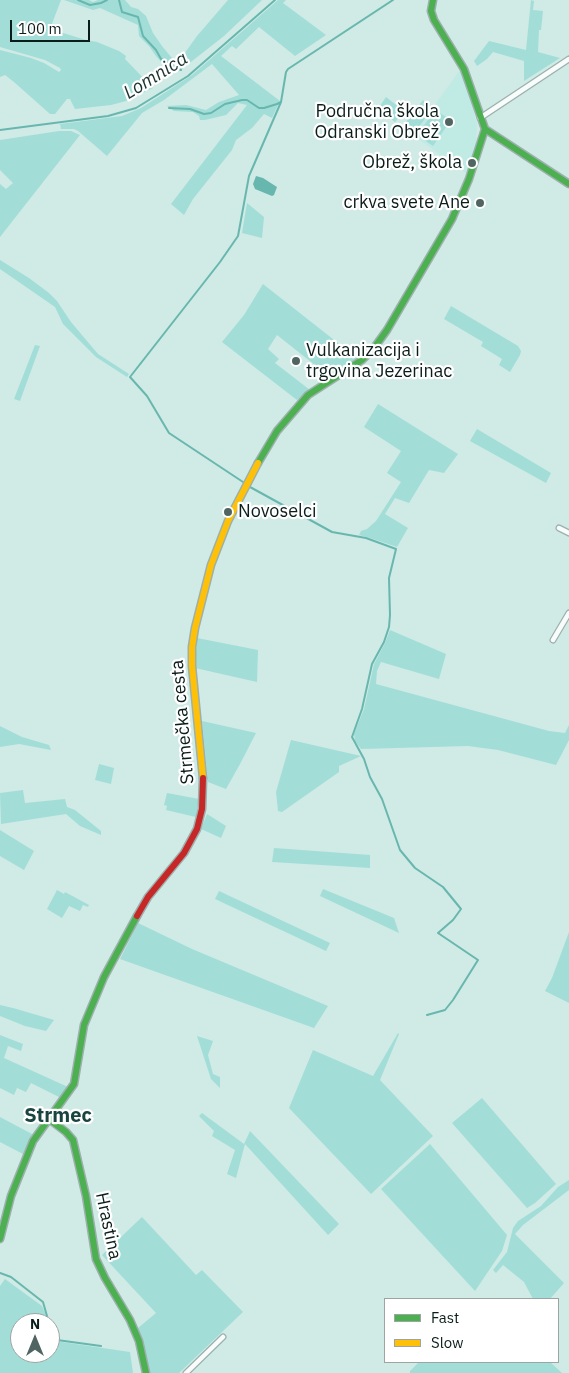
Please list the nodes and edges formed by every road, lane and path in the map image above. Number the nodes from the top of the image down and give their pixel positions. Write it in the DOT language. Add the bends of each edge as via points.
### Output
graph roads {
  1 [pos="433,0"];
  2 [pos="569,59"];
  3 [pos="480,118"];
  4 [pos="485,129"];
  5 [pos="569,184"];
  6 [pos="559,528"];
  7 [pos="569,533"];
  8 [pos="569,612"];
  9 [pos="553,640"];
  10 [pos="49,1119"];
  11 [pos="0,1239"];
  12 [pos="223,1337"];
  13 [pos="146,1373"];
  14 [pos="186,1373"];
  1 -- 3 [label="street" via="431,11 434,20 464,68"];
  2 -- 3 [label="street"];
  3 -- 4 [label="street"];
  4 -- 5 [label="street"];
  4 -- 10 [label="street, Strmečka cesta" via="452,219 387,330 362,360 308,396 295,409 262,455 225,528 204,590 192,647 204,787 202,809 184,853 148,897 104,977 82,1032 74,1084"];
  6 -- 7 [label="street"];
  8 -- 9 [label="street"];
  10 -- 11 [label="street, Strmečka cesta" via="37,1134 21,1169"];
  10 -- 13 [label="street, Hrastina" via="73,1140 96,1259 132,1324"];
  12 -- 14 [label="street"];
}
